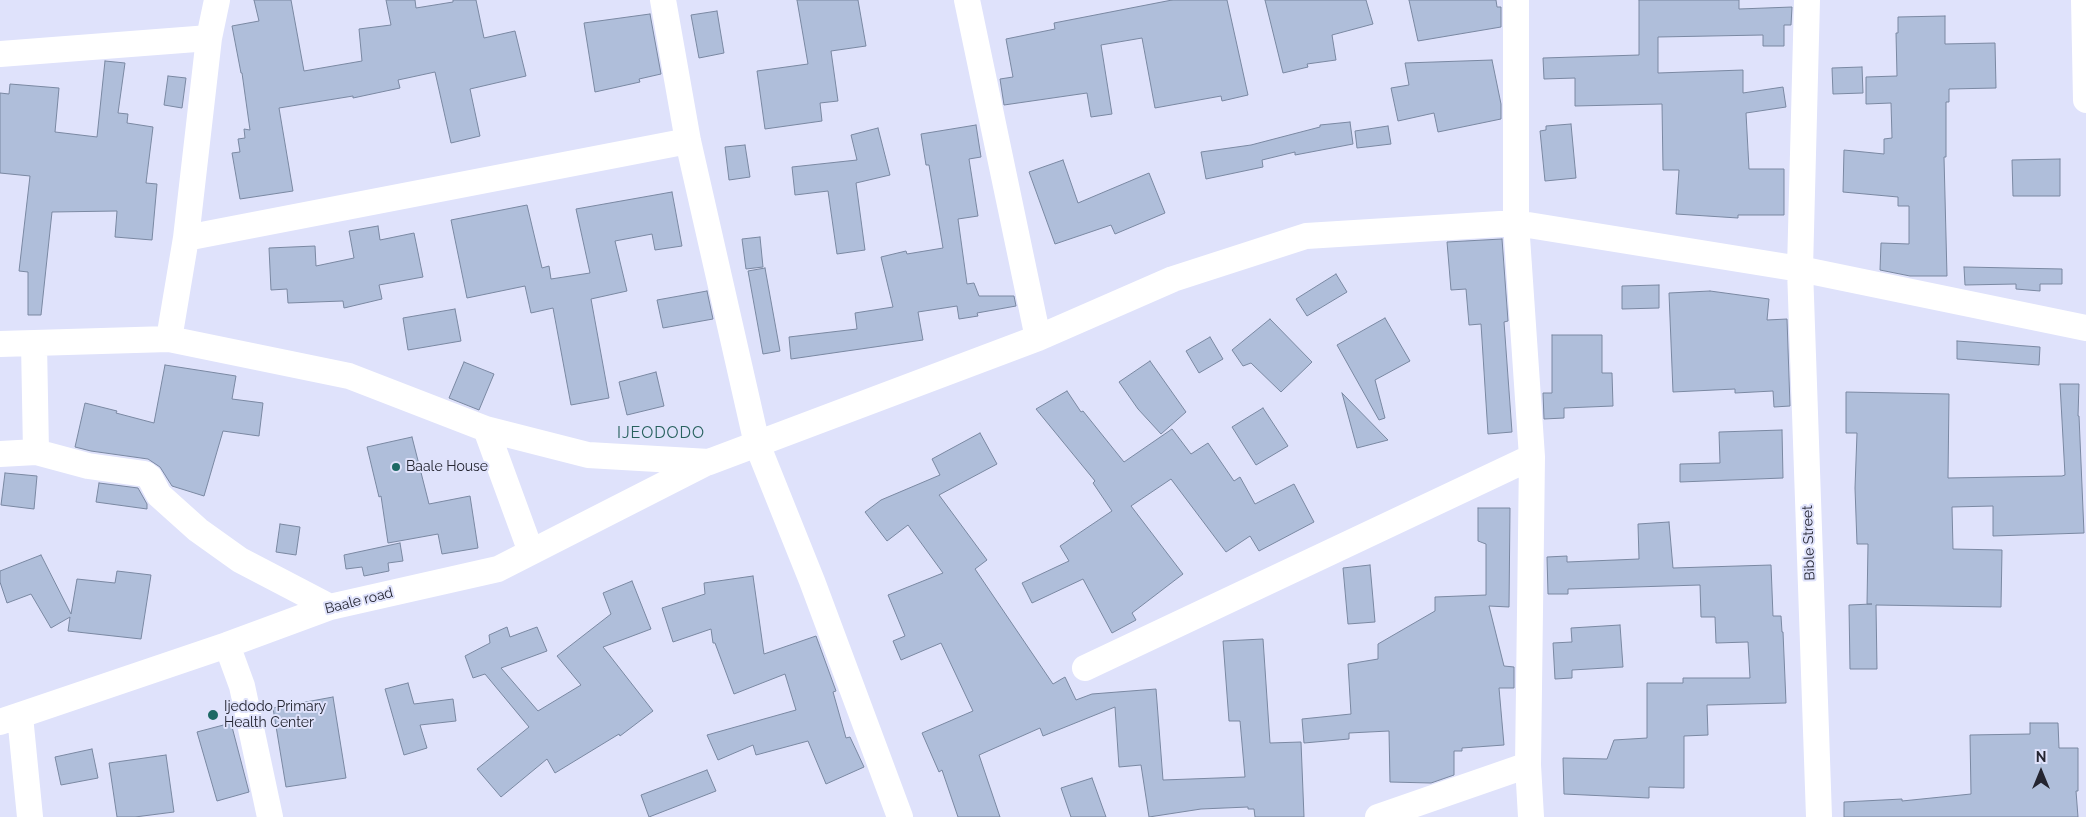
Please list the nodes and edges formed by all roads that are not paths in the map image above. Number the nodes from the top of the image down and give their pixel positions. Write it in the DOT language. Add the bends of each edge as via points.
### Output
graph roads {
  1 [pos="217,0"];
  2 [pos="663,0"];
  3 [pos="967,0"];
  4 [pos="1516,0"];
  5 [pos="1807,0"];
  6 [pos="2084,0"];
  7 [pos="209,38"];
  8 [pos="0,54"];
  9 [pos="2086,100"];
  10 [pos="688,140"];
  11 [pos="1516,223"];
  12 [pos="186,238"];
  13 [pos="1800,269"];
  14 [pos="2086,328"];
  15 [pos="1038,338"];
  16 [pos="169,339"];
  17 [pos="34,342"];
  18 [pos="0,344"];
  19 [pos="486,429"];
  20 [pos="757,444"];
  21 [pos="36,452"];
  22 [pos="0,454"];
  23 [pos="1532,457"];
  24 [pos="709,462"];
  25 [pos="531,552"];
  26 [pos="330,607"];
  27 [pos="227,645"];
  28 [pos="1085,668"];
  29 [pos="10,719"];
  30 [pos="1528,765"];
  31 [pos="30,817"];
  32 [pos="270,817"];
  33 [pos="900,817"];
  34 [pos="1378,817"];
  35 [pos="1532,817"];
  36 [pos="1819,817"];
  1 -- 7 [label="street"];
  2 -- 10 [label="street"];
  3 -- 15 [label="street"];
  4 -- 11 [label="street"];
  5 -- 13 [label="street, Bible Street"];
  6 -- 9 [label="street"];
  7 -- 8 [label="street"];
  7 -- 12 [label="street"];
  10 -- 12 [label="street"];
  10 -- 20 [label="street"];
  11 -- 13 [label="street, Baale road"];
  11 -- 15 [label="street, Baale road" via="1306,236 1173,279"];
  11 -- 23 [label="street"];
  12 -- 16 [label="street"];
  13 -- 14 [label="street, Baale road"];
  13 -- 36 [label="street, Bible Street"];
  15 -- 20 [label="street, Baale road"];
  16 -- 17 [label="street"];
  16 -- 19 [label="street" via="349,376"];
  17 -- 18 [label="street"];
  17 -- 21 [label="street"];
  19 -- 24 [label="street" via="588,456"];
  19 -- 25 [label="street"];
  20 -- 24 [label="street, Baale road"];
  20 -- 33 [label="street"];
  21 -- 22 [label="street"];
  21 -- 26 [label="street" via="88,466 145,474 159,495 205,535 240,560"];
  23 -- 28 [label="street"];
  23 -- 30 [label="street"];
  24 -- 25 [label="street, Baale road"];
  25 -- 26 [label="street, Baale road" via="498,569"];
  26 -- 27 [label="street, Baale road"];
  27 -- 29 [label="street, Baale road"];
  27 -- 32 [label="street" via="242,686"];
  29 -- 31 [label="street"];
  30 -- 34 [label="street"];
  30 -- 35 [label="street"];
}
